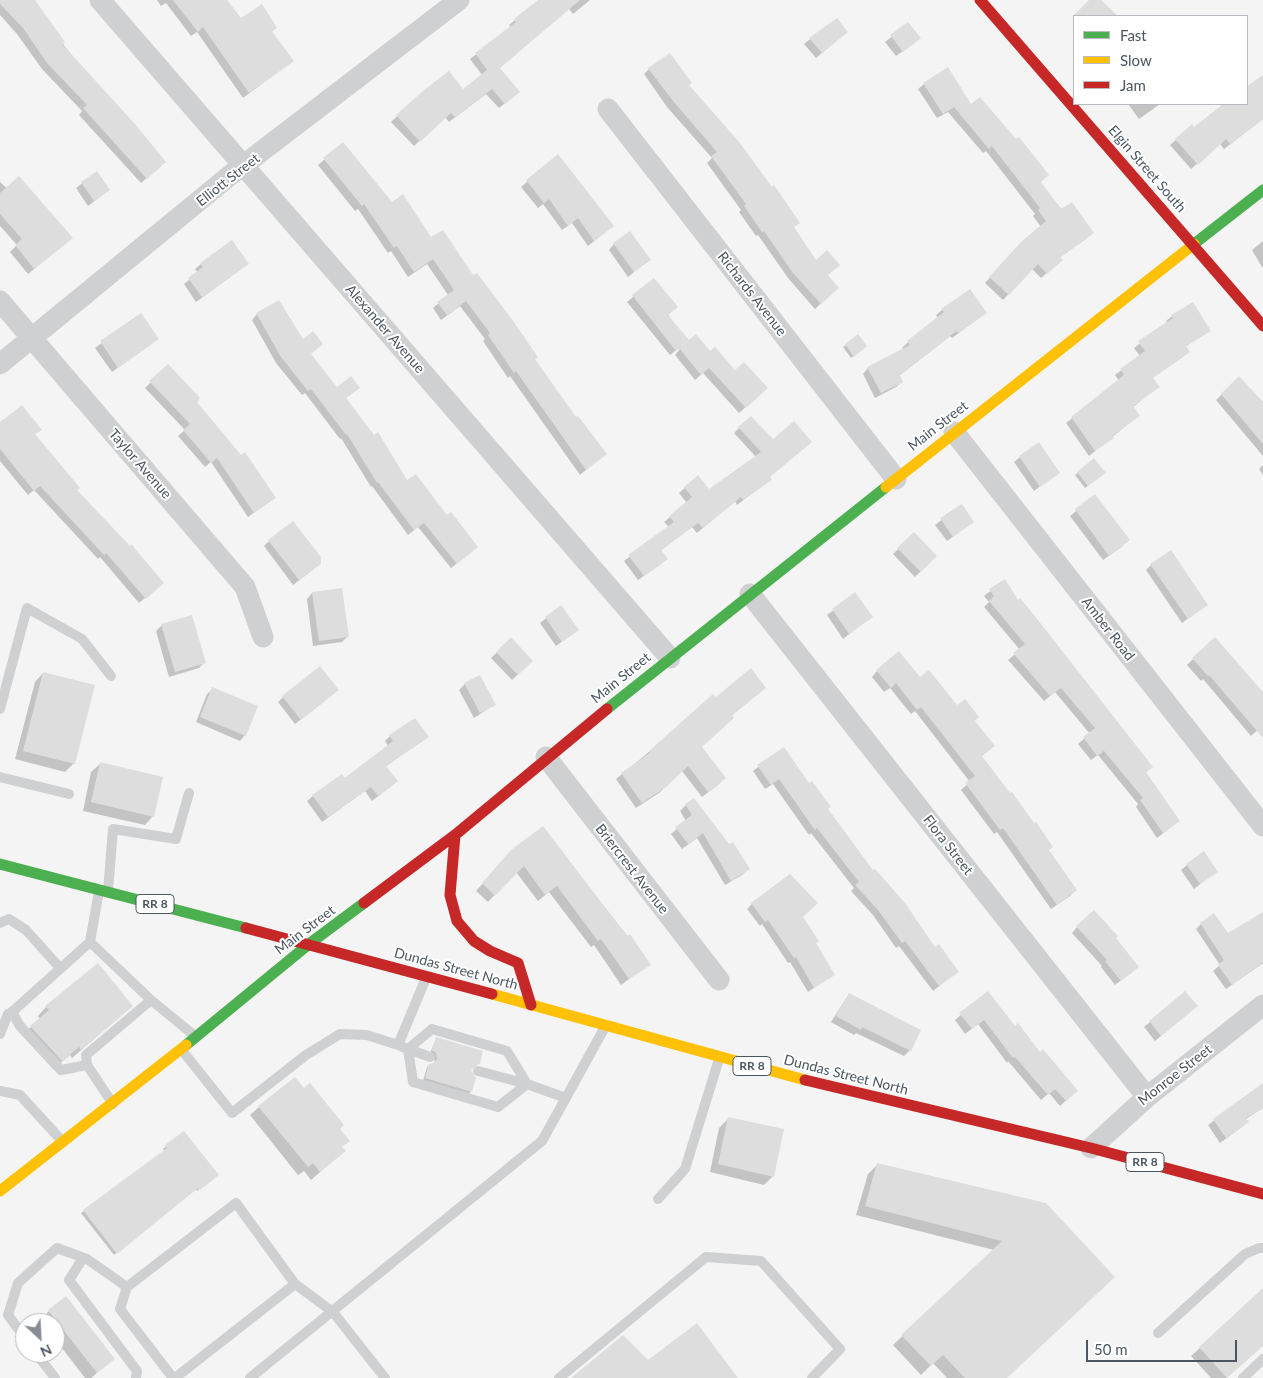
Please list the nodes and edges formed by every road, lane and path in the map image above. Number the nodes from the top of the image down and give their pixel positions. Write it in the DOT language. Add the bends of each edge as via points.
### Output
graph roads {
  1 [pos="100,0"];
  2 [pos="459,0"];
  3 [pos="980,0"];
  4 [pos="608,109"];
  5 [pos="244,166"];
  6 [pos="1263,190"];
  7 [pos="1193,245"];
  8 [pos="0,301"];
  9 [pos="1263,326"];
  10 [pos="33,338"];
  11 [pos="0,364"];
  12 [pos="954,432"];
  13 [pos="896,479"];
  14 [pos="750,594"];
  15 [pos="263,637"];
  16 [pos="670,658"];
  17 [pos="111,676"];
  18 [pos="0,709"];
  19 [pos="546,758"];
  20 [pos="0,777"];
  21 [pos="189,793"];
  22 [pos="69,794"];
  23 [pos="1263,826"];
  24 [pos="455,835"];
  25 [pos="0,864"];
  26 [pos="104,891"];
  27 [pos="0,923"];
  28 [pos="90,942"];
  29 [pos="309,944"];
  30 [pos="60,968"];
  31 [pos="427,976"];
  32 [pos="719,980"];
  33 [pos="152,1000"];
  34 [pos="531,1005"];
  35 [pos="1263,1005"];
  36 [pos="12,1012"];
  37 [pos="606,1025"];
  38 [pos="0,1034"];
  39 [pos="195,1036"];
  40 [pos="398,1045"];
  41 [pos="181,1048"];
  42 [pos="408,1049"];
  43 [pos="430,1057"];
  44 [pos="719,1058"];
  45 [pos="87,1064"];
  46 [pos="478,1071"];
  47 [pos="527,1084"];
  48 [pos="0,1091"];
  49 [pos="1147,1097"];
  50 [pos="566,1098"];
  51 [pos="113,1104"];
  52 [pos="63,1142"];
  53 [pos="1091,1148"];
  54 [pos="0,1191"];
  55 [pos="1263,1194"];
  56 [pos="658,1199"];
  57 [pos="1263,1248"];
  58 [pos="83,1258"];
  59 [pos="295,1284"];
  60 [pos="127,1287"];
  61 [pos="333,1312"];
  62 [pos="15,1324"];
  63 [pos="1158,1333"];
  64 [pos="1263,1359"];
  65 [pos="44,1363"];
  66 [pos="55,1378"];
  67 [pos="136,1378"];
  68 [pos="174,1378"];
  69 [pos="250,1378"];
  70 [pos="385,1378"];
  71 [pos="559,1378"];
  72 [pos="812,1378"];
  73 [pos="1243,1378"];
  1 -- 5 [label="street, Alexander Avenue"];
  2 -- 5 [label="street, Elliott Street"];
  3 -- 7 [label="main road, Elgin Street South"];
  4 -- 13 [label="street, Richards Avenue"];
  5 -- 10 [label="street, Elliott Street"];
  5 -- 16 [label="street, Alexander Avenue"];
  6 -- 7 [label="main road, Main Street"];
  7 -- 9 [label="main road, Elgin Street South"];
  7 -- 12 [label="main road, Main Street"];
  8 -- 10 [label="street, Taylor Avenue"];
  10 -- 11 [label="street, Elliott Street"];
  10 -- 15 [label="street, Taylor Avenue" via="245,587"];
  12 -- 13 [label="main road, Main Street"];
  12 -- 23 [label="street, Amber Road"];
  13 -- 14 [label="main road, Main Street"];
  14 -- 16 [label="main road, Main Street"];
  14 -- 49 [label="street, Flora Street"];
  16 -- 19 [label="main road, Main Street"];
  17 -- 18 [label="lane" via="82,639 27,608"];
  19 -- 24 [label="main road, Main Street"];
  19 -- 32 [label="street, Briercrest Avenue"];
  20 -- 22 [label="lane"];
  21 -- 26 [label="lane" via="176,839 113,829"];
  24 -- 29 [label="main road, Main Street"];
  24 -- 34 [label="main road" via="450,895 457,921 474,941 518,963"];
  25 -- 26 [label="main road, RR 8"];
  26 -- 28 [label="lane"];
  26 -- 29 [label="main road, RR 8"];
  27 -- 30 [label="lane" via="9,919 26,930"];
  28 -- 30 [label="lane"];
  28 -- 33 [label="lane"];
  29 -- 31 [label="main road, Dundas Street North / RR 8"];
  29 -- 39 [label="main road, Main Street"];
  30 -- 36 [label="lane"];
  31 -- 34 [label="main road, Dundas Street North / RR 8"];
  31 -- 40 [label="lane"];
  33 -- 39 [label="lane"];
  33 -- 45 [label="lane" via="86,1056"];
  34 -- 37 [label="main road, Dundas Street North / RR 8"];
  35 -- 49 [label="street, Monroe Street"];
  36 -- 38 [label="lane" via="8,1014"];
  36 -- 45 [label="lane" via="20,1026 61,1070"];
  37 -- 44 [label="main road, Dundas Street North / RR 8"];
  37 -- 50 [label="lane"];
  39 -- 41 [label="main road, Main Street"];
  40 -- 41 [label="lane" via="367,1035 340,1034 306,1055 232,1113"];
  40 -- 42 [label="lane"];
  41 -- 51 [label="main road, Main Street"];
  42 -- 43 [label="lane"];
  42 -- 47 [label="lane" via="432,1029 460,1037 507,1051"];
  42 -- 47 [label="lane" via="413,1082 498,1107"];
  44 -- 53 [label="main road, Dundas Street North / RR 8"];
  44 -- 56 [label="lane" via="685,1168"];
  45 -- 51 [label="lane"];
  46 -- 47 [label="lane"];
  47 -- 50 [label="lane"];
  48 -- 52 [label="lane" via="20,1095"];
  49 -- 53 [label="street, Monroe Street"];
  50 -- 61 [label="lane" via="542,1141"];
  51 -- 52 [label="main road, Main Street"];
  52 -- 54 [label="main road, Main Street"];
  53 -- 55 [label="main road, Dundas Street North / RR 8"];
  57 -- 63 [label="lane" via="1245,1254"];
  58 -- 60 [label="lane"];
  58 -- 62 [label="lane" via="57,1248 18,1283 8,1315"];
  58 -- 67 [label="lane" via="69,1280 138,1371"];
  59 -- 60 [label="lane" via="236,1203"];
  59 -- 61 [label="lane"];
  59 -- 68 [label="lane"];
  60 -- 68 [label="lane" via="120,1309"];
  61 -- 69 [label="lane"];
  61 -- 70 [label="lane"];
  64 -- 73 [label="lane"];
  65 -- 66 [label="lane"];
  71 -- 72 [label="lane" via="706,1257 761,1261 840,1349"];
}
